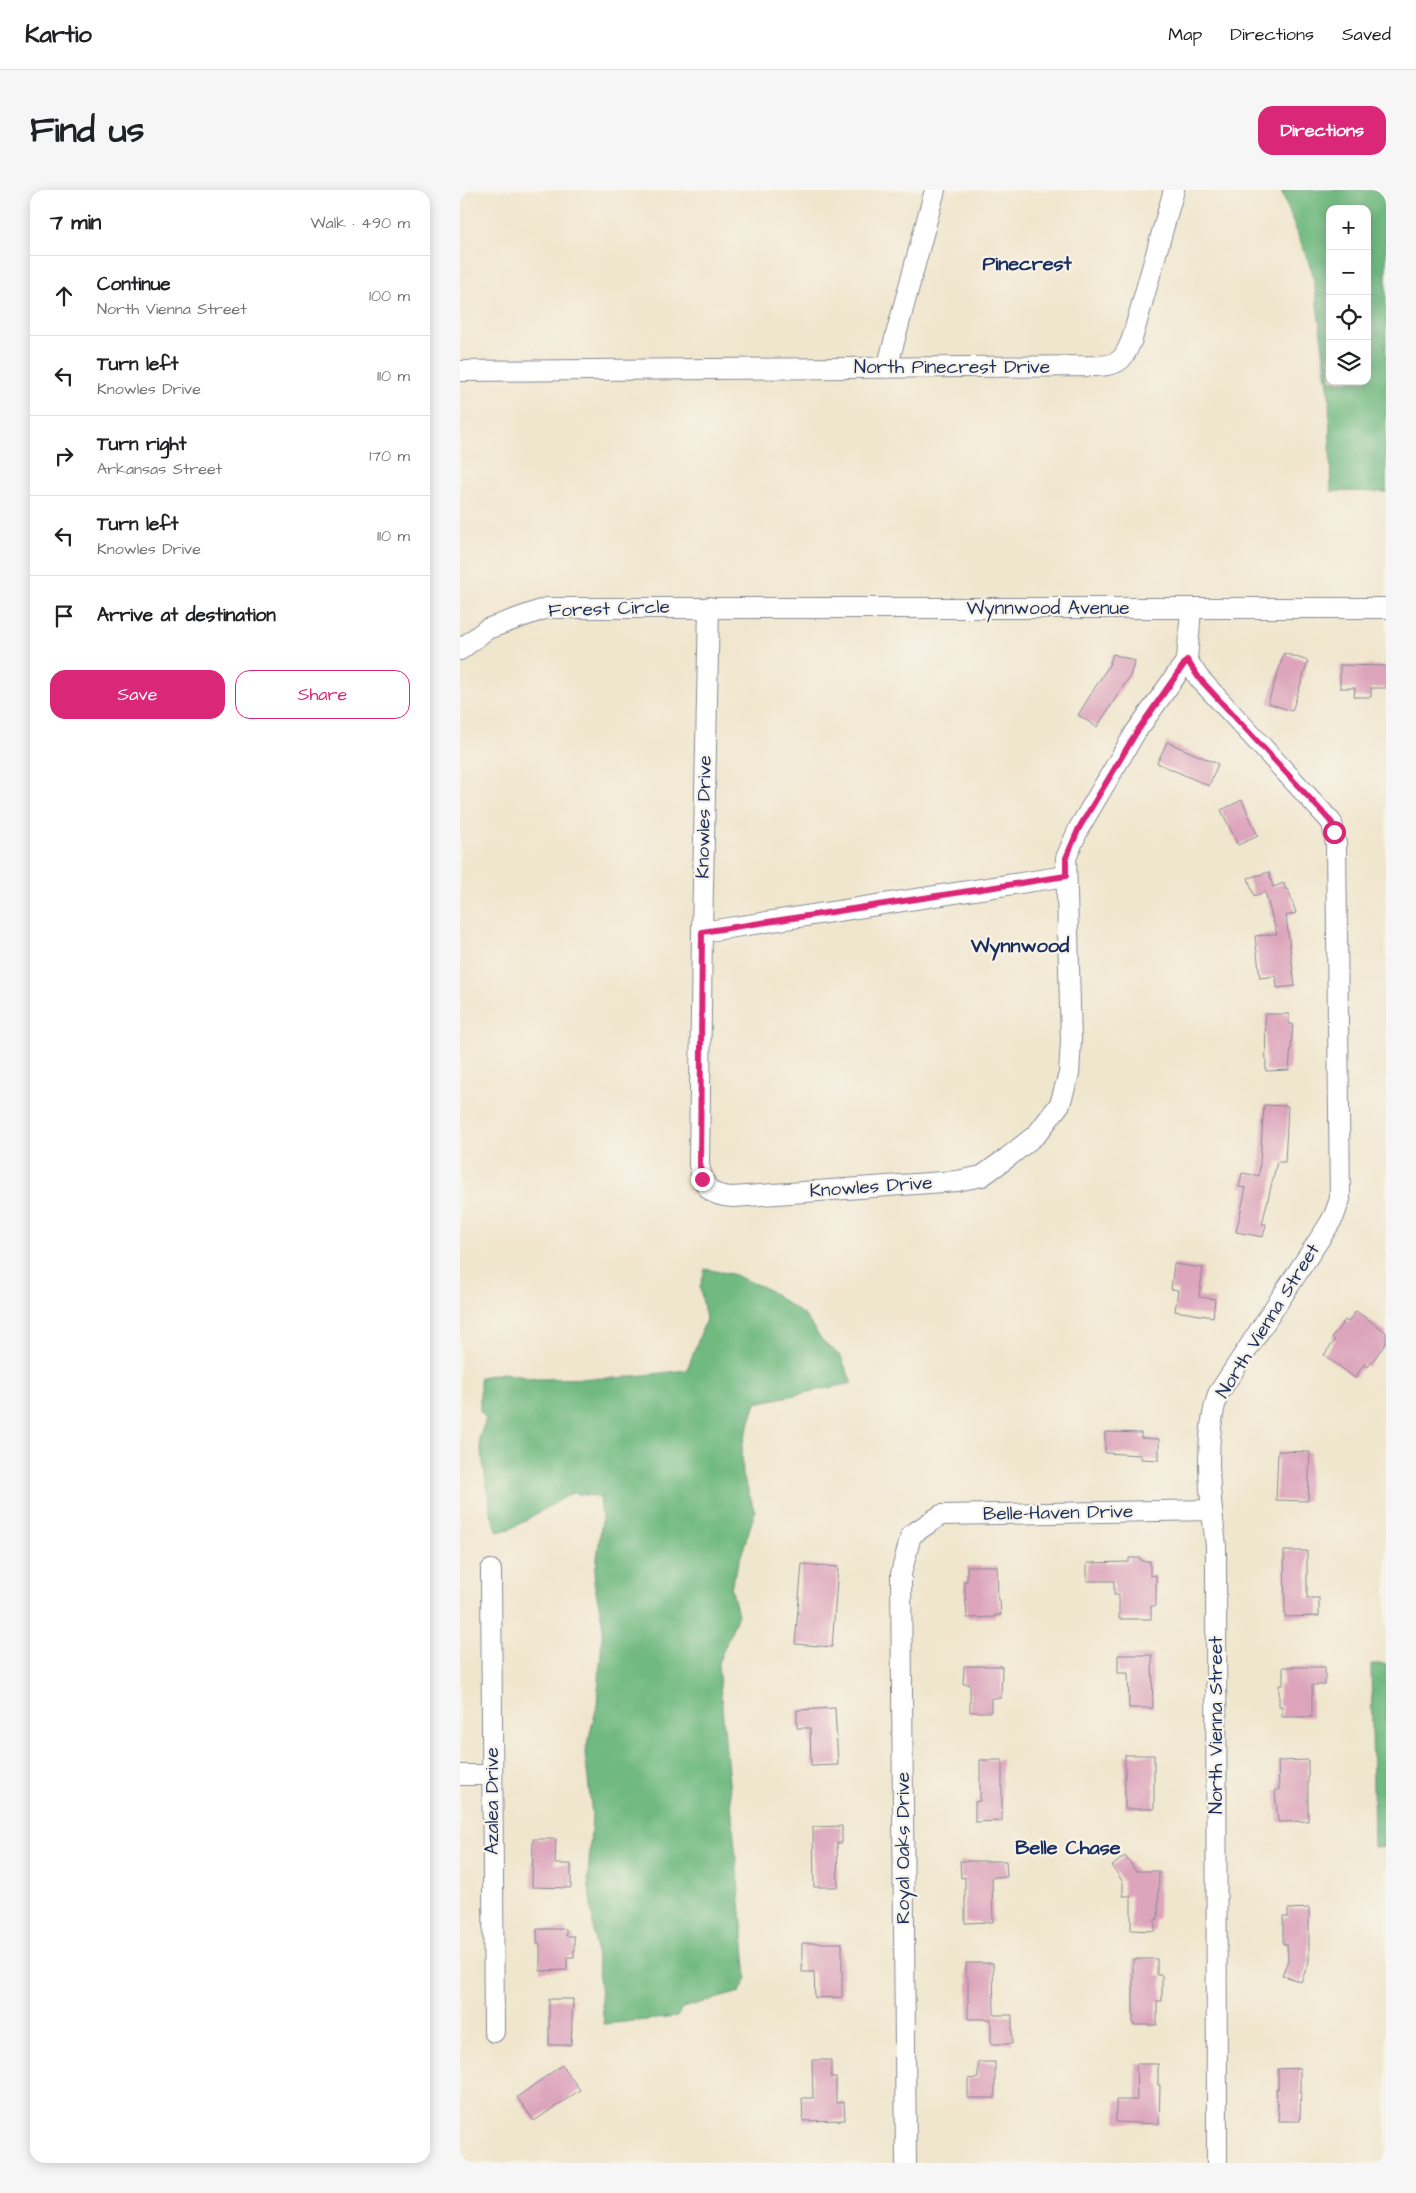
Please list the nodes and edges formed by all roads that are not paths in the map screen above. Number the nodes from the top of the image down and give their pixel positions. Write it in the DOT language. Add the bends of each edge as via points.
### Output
graph roads {
  1 [pos="935,190"];
  2 [pos="1174,190"];
  3 [pos="887,368"];
  4 [pos="460,371"];
  5 [pos="709,607"];
  6 [pos="1386,608"];
  7 [pos="1190,609"];
  8 [pos="460,650"];
  9 [pos="1187,660"];
  10 [pos="1066,876"];
  11 [pos="702,932"];
  12 [pos="1212,1510"];
  13 [pos="911,1535"];
  14 [pos="491,1570"];
  15 [pos="492,1775"];
  16 [pos="460,1776"];
  17 [pos="494,2032"];
  18 [pos="906,2163"];
  19 [pos="1217,2163"];
  1 -- 3 [label="street"];
  2 -- 3 [label="street, North Pinecrest Drive" via="1132,339 1123,359 1117,363 1100,366"];
  3 -- 4 [label="street, North Pinecrest Drive"];
  5 -- 7 [label="street, Wynnwood Avenue"];
  5 -- 8 [label="street, Forest Circle" via="547,608 487,629"];
  5 -- 11 [label="street, Knowles Drive"];
  6 -- 7 [label="street, Wynnwood Avenue"];
  7 -- 9 [label="street"];
  9 -- 10 [label="street, Knowles Drive" via="1136,733 1079,828 1066,858"];
  9 -- 12 [label="street, North Vienna Street" via="1199,678 1332,823 1336,844 1340,1200 1328,1226 1218,1394 1211,1435"];
  10 -- 11 [label="street"];
  10 -- 11 [label="street, Knowles Drive" via="1072,1041 1069,1074 1060,1104 1037,1134 1007,1158 982,1176 957,1181 733,1197 718,1197 710,1190 702,1179 700,1165"];
  12 -- 13 [label="street, Belle-Haven Drive" via="941,1515"];
  12 -- 19 [label="street, North Vienna Street" via="1216,1546"];
  13 -- 18 [label="street, Royal Oaks Drive" via="901,1574"];
  14 -- 15 [label="street, Azalea Drive"];
  15 -- 16 [label="street"];
  15 -- 17 [label="street, Azalea Drive"];
}
